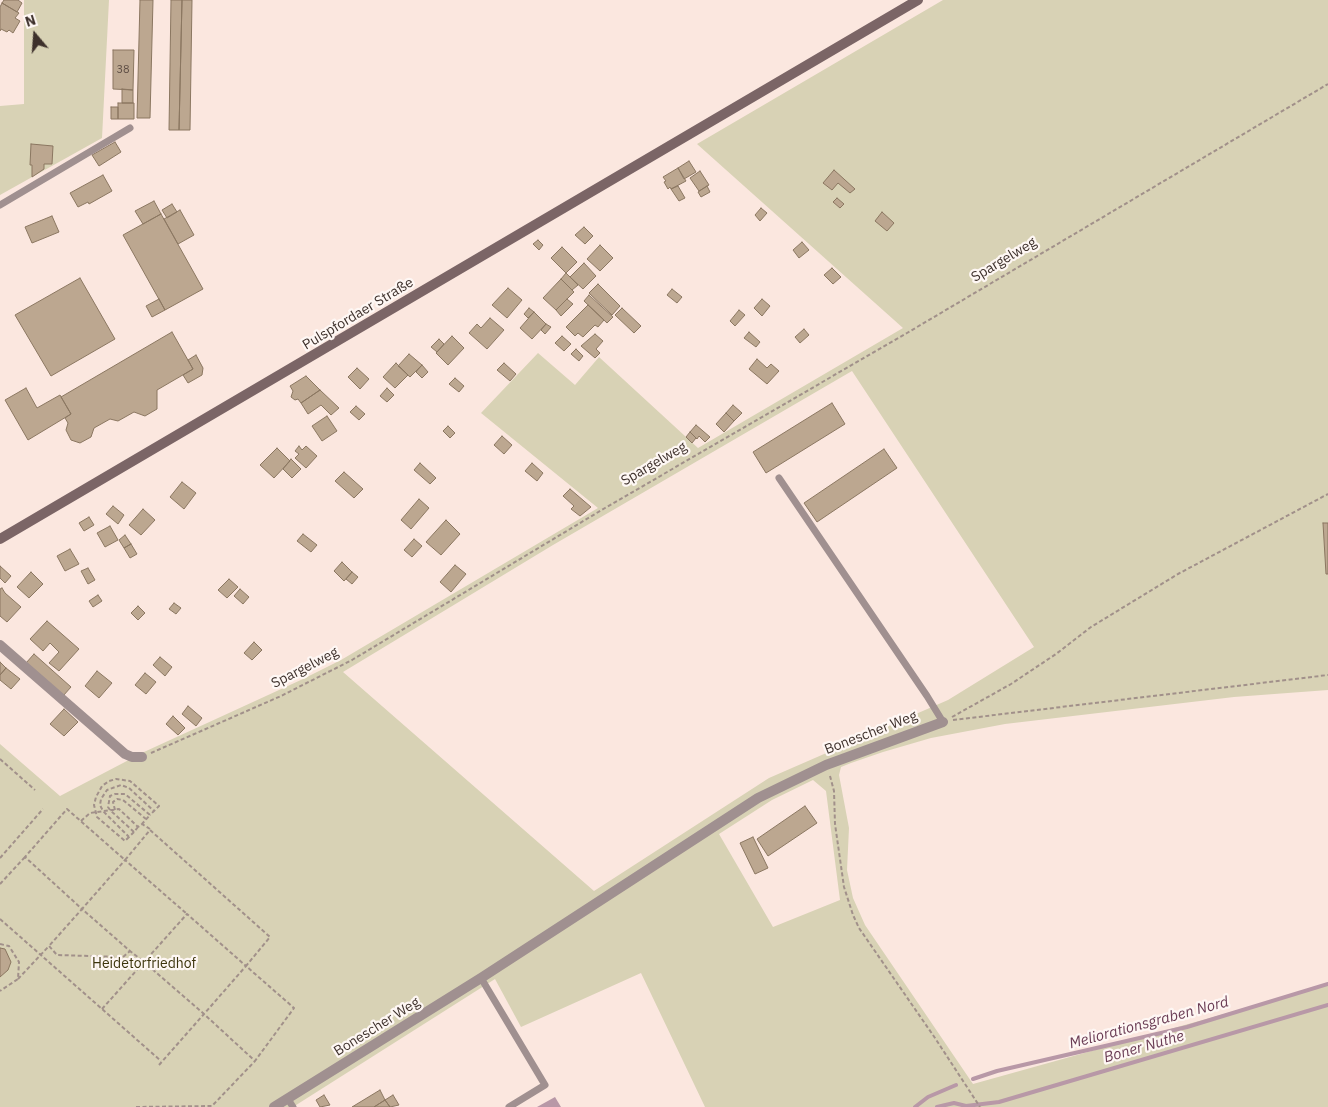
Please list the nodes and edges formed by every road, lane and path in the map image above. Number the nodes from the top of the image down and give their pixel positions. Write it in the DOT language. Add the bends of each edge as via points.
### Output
graph roads {
  1 [pos="918,0"];
  2 [pos="1328,84"];
  3 [pos="130,128"];
  4 [pos="0,205"];
  5 [pos="779,478"];
  6 [pos="1328,494"];
  7 [pos="0,539"];
  8 [pos="0,645"];
  9 [pos="1328,675"];
  10 [pos="943,722"];
  11 [pos="142,757"];
  12 [pos="0,759"];
  13 [pos="826,764"];
  14 [pos="36,790"];
  15 [pos="43,809"];
  16 [pos="110,810"];
  17 [pos="115,810"];
  18 [pos="103,811"];
  19 [pos="154,811"];
  20 [pos="95,812"];
  21 [pos="150,816"];
  22 [pos="146,820"];
  23 [pos="81,821"];
  24 [pos="142,824"];
  25 [pos="138,827"];
  26 [pos="150,830"];
  27 [pos="134,832"];
  28 [pos="129,837"];
  29 [pos="25,857"];
  30 [pos="0,858"];
  31 [pos="125,860"];
  32 [pos="0,884"];
  33 [pos="82,909"];
  34 [pos="187,914"];
  35 [pos="0,919"];
  36 [pos="0,944"];
  37 [pos="49,946"];
  38 [pos="130,951"];
  39 [pos="40,955"];
  40 [pos="144,962"];
  41 [pos="246,966"];
  42 [pos="481,978"];
  43 [pos="18,979"];
  44 [pos="0,991"];
  45 [pos="101,1009"];
  46 [pos="204,1014"];
  47 [pos="255,1061"];
  48 [pos="290,1103"];
  49 [pos="136,1107"];
  50 [pos="274,1107"];
  51 [pos="509,1107"];
  52 [pos="980,1107"];
  1 -- 7 [label="main road, Pulspfordaer Straße"];
  2 -- 11 [label="path, Spargelweg" via="352,660 281,696"];
  3 -- 4 [label="lane"];
  5 -- 10 [label="lane"];
  6 -- 10 [label="path" via="1178,574 1091,627 1011,684"];
  8 -- 11 [label="street" via="125,754"];
  9 -- 10 [label="path"];
  10 -- 13 [label="street, Bonescher Weg"];
  12 -- 14 [label="path"];
  13 -- 42 [label="street, Bonescher Weg" via="758,798"];
  13 -- 52 [label="path" via="834,791 844,887 853,916"];
  15 -- 30 [label="path"];
  16 -- 17 [label="path"];
  16 -- 18 [label="path"];
  16 -- 21 [label="path" via="110,796 125,794"];
  16 -- 27 [label="path"];
  17 -- 22 [label="path" via="113,802 123,800"];
  17 -- 25 [label="path" via="119,809"];
  18 -- 19 [label="path" via="100,805 103,795 121,785"];
  18 -- 20 [label="path"];
  18 -- 28 [label="path"];
  19 -- 20 [label="path" via="159,806 130,781 116,779 102,786 98,792"];
  19 -- 21 [label="path"];
  20 -- 23 [label="path"];
  20 -- 28 [label="path" via="126,841"];
  21 -- 22 [label="path"];
  22 -- 24 [label="path"];
  23 -- 29 [label="path" via="67,809"];
  23 -- 31 [label="path"];
  24 -- 25 [label="path"];
  24 -- 26 [label="path"];
  25 -- 27 [label="path"];
  26 -- 31 [label="path"];
  26 -- 41 [label="path" via="270,937"];
  27 -- 28 [label="path"];
  29 -- 32 [label="path"];
  29 -- 33 [label="path"];
  31 -- 33 [label="path"];
  31 -- 34 [label="path"];
  33 -- 37 [label="path"];
  33 -- 38 [label="path"];
  34 -- 40 [label="path"];
  34 -- 41 [label="path"];
  35 -- 39 [label="path"];
  36 -- 43 [label="path" via="9,946 19,962"];
  37 -- 38 [label="path" via="57,954 123,957"];
  37 -- 39 [label="path"];
  38 -- 40 [label="path"];
  39 -- 43 [label="path"];
  39 -- 45 [label="path"];
  40 -- 45 [label="path"];
  40 -- 46 [label="path"];
  41 -- 46 [label="path"];
  41 -- 47 [label="path" via="294,1008"];
  42 -- 48 [label="street, Bonescher Weg"];
  42 -- 51 [label="lane" via="545,1084"];
  43 -- 44 [label="path"];
  45 -- 46 [label="path" via="161,1063"];
  46 -- 47 [label="path"];
  47 -- 49 [label="path" via="212,1106"];
  48 -- 50 [label="street, Bonescher Weg"];
}
